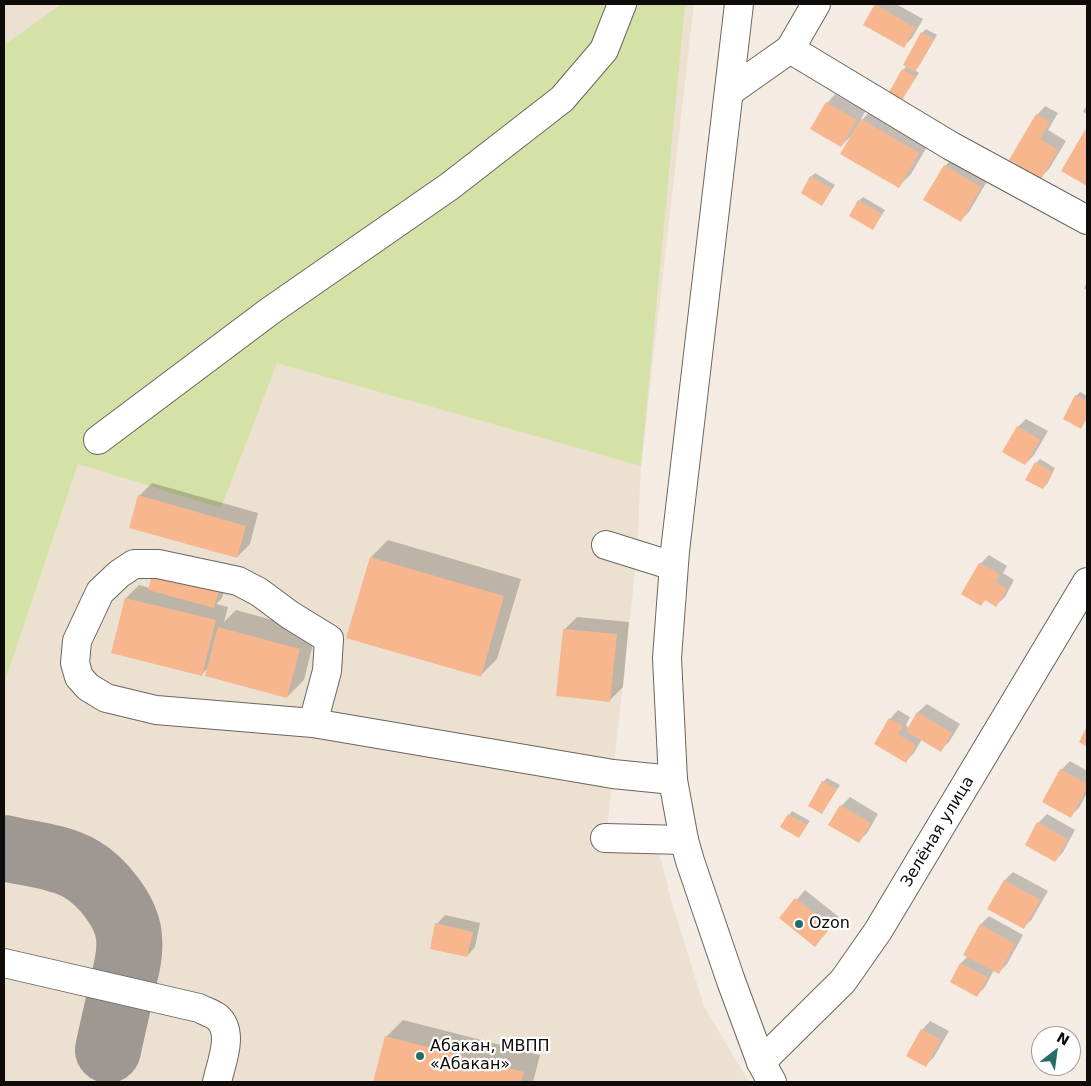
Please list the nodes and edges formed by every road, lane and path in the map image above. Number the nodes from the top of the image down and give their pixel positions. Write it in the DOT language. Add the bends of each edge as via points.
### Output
graph roads {
  1 [pos="622,4"];
  2 [pos="739,4"];
  3 [pos="816,4"];
  4 [pos="790,48"];
  5 [pos="729,92"];
  6 [pos="1087,220"];
  7 [pos="98,440"];
  8 [pos="606,544"];
  9 [pos="673,566"];
  10 [pos="1087,582"];
  11 [pos="313,723"];
  12 [pos="673,780"];
  13 [pos="605,838"];
  14 [pos="684,840"];
  15 [pos="4,963"];
  16 [pos="767,1072"];
  17 [pos="217,1082"];
  1 -- 7 [label="main road" via="604,50 562,100 450,186 270,311"];
  2 -- 5 [label="main road"];
  3 -- 4 [label="main road"];
  4 -- 5 [label="main road"];
  4 -- 6 [label="main road" via="951,146"];
  5 -- 9 [label="main road"];
  8 -- 9 [label="main road"];
  9 -- 12 [label="main road" via="667,658"];
  10 -- 16 [label="main road, Зелёная улица" via="878,931 843,981"];
  11 -- 11 [label="main road" via="156,710 106,698 88,687 79,677 75,663 77,642 100,592 134,564 158,564 238,581 259,592 329,639 327,671"];
  11 -- 12 [label="main road" via="613,774"];
  12 -- 14 [label="main road"];
  13 -- 14 [label="main road"];
  14 -- 16 [label="main road" via="731,981"];
  15 -- 17 [label="main road" via="199,1008 216,1017 223,1024 226,1037"];
}
